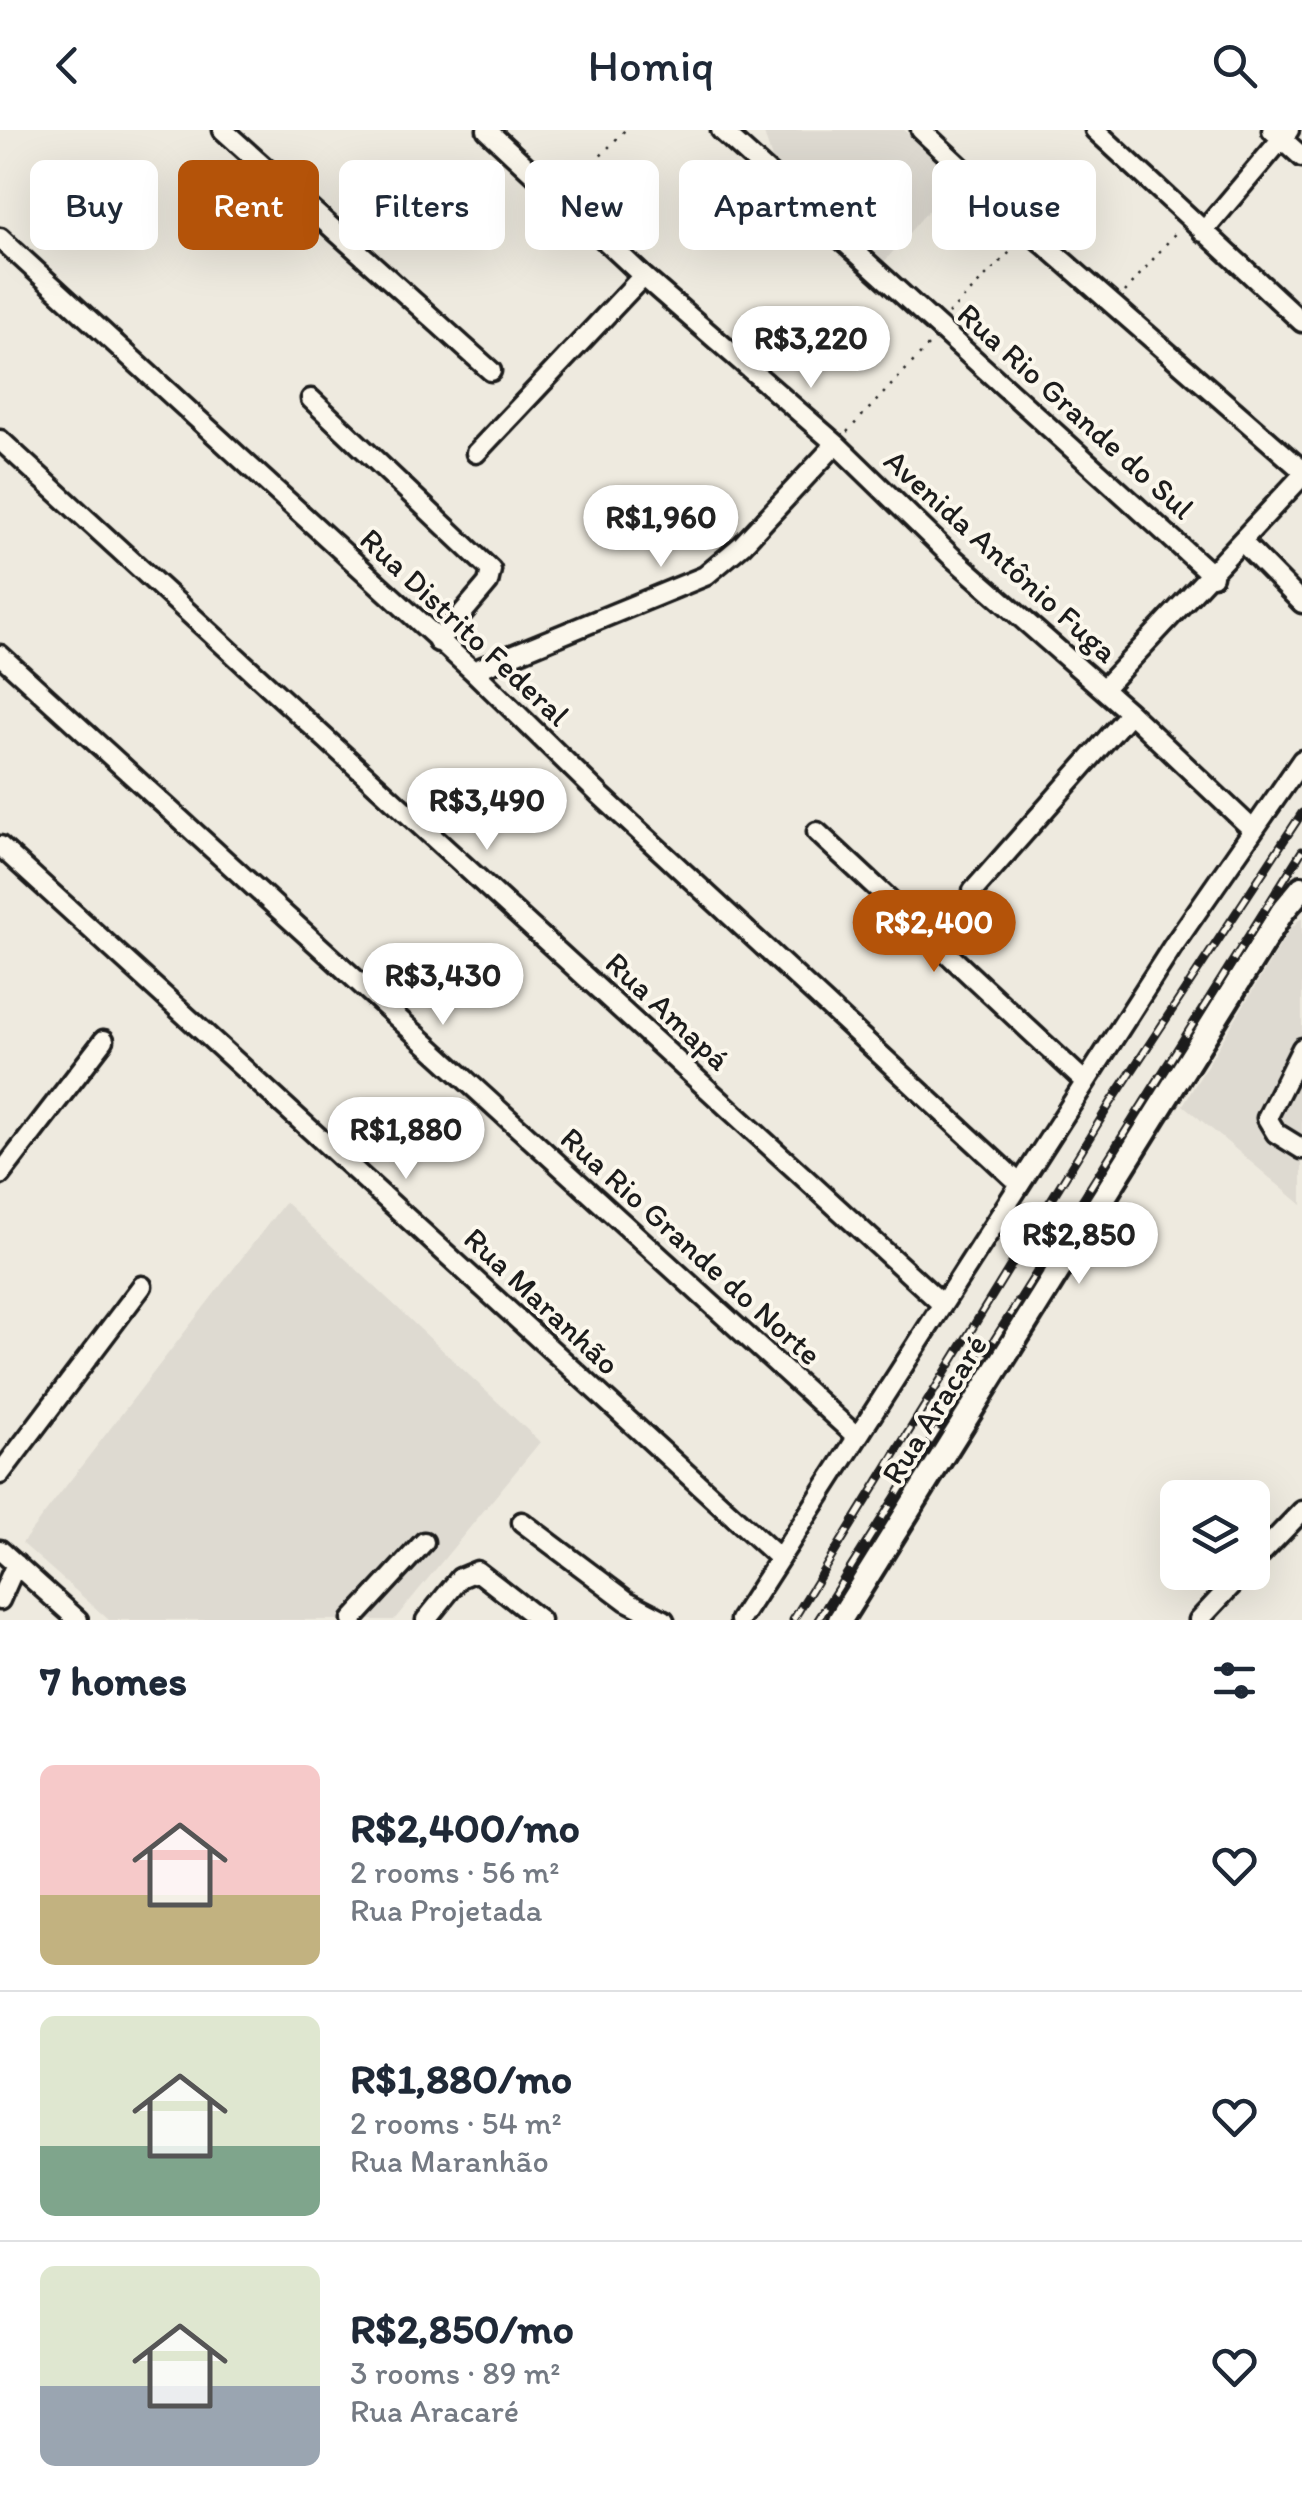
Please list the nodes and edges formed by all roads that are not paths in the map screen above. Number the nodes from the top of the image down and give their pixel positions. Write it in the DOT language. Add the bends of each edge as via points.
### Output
graph roads {
  1 [pos="223,130"];
  2 [pos="487,130"];
  3 [pos="720,130"];
  4 [pos="1095,130"];
  5 [pos="925,131"];
  6 [pos="1280,133"];
  7 [pos="1302,157"];
  8 [pos="1203,232"];
  9 [pos="0,238"];
  10 [pos="643,276"];
  11 [pos="1302,322"];
  12 [pos="491,371"];
  13 [pos="311,399"];
  14 [pos="0,440"];
  15 [pos="836,444"];
  16 [pos="476,453"];
  17 [pos="1302,473"];
  18 [pos="1243,544"];
  19 [pos="1213,576"];
  20 [pos="1302,603"];
  21 [pos="438,642"];
  22 [pos="0,655"];
  23 [pos="473,670"];
  24 [pos="1103,689"];
  25 [pos="1124,719"];
  26 [pos="1302,760"];
  27 [pos="1250,828"];
  28 [pos="818,832"];
  29 [pos="0,846"];
  30 [pos="1302,888"];
  31 [pos="973,891"];
  32 [pos="1302,905"];
  33 [pos="1274,927"];
  34 [pos="104,1040"];
  35 [pos="1302,1048"];
  36 [pos="1085,1082"];
  37 [pos="1302,1149"];
  38 [pos="0,1176"];
  39 [pos="1020,1184"];
  40 [pos="142,1286"];
  41 [pos="941,1304"];
  42 [pos="856,1435"];
  43 [pos="0,1474"];
  44 [pos="1302,1510"];
  45 [pos="522,1522"];
  46 [pos="424,1542"];
  47 [pos="1270,1544"];
  48 [pos="0,1550"];
  49 [pos="778,1557"];
  50 [pos="16,1564"];
  51 [pos="1227,1590"];
  52 [pos="0,1600"];
  53 [pos="78,1620"];
  54 [pos="352,1620"];
  55 [pos="426,1620"];
  56 [pos="540,1620"];
  57 [pos="664,1620"];
  58 [pos="740,1620"];
  59 [pos="840,1620"];
  60 [pos="1199,1620"];
  1 -- 12 [label="street"];
  2 -- 10 [label="street, Avenida Antônio Fuga"];
  3 -- 19 [label="street, Rua Rio Grande do Sul"];
  4 -- 8 [label="street"];
  5 -- 17 [label="street"];
  6 -- 7 [label="street"];
  6 -- 8 [label="street"];
  8 -- 11 [label="street"];
  9 -- 21 [label="street, Rua Distrito Federal"];
  10 -- 15 [label="street, Avenida Antônio Fuga"];
  10 -- 16 [label="street"];
  13 -- 21 [label="street" via="490,570 488,583"];
  14 -- 41 [label="street, Rua Amapá"];
  15 -- 23 [label="street" via="705,576"];
  15 -- 24 [label="street, Avenida Antônio Fuga"];
  17 -- 18 [label="street"];
  18 -- 19 [label="street"];
  18 -- 20 [label="street"];
  19 -- 24 [label="street"];
  21 -- 23 [label="street, Rua Distrito Federal"];
  22 -- 42 [label="street, Rua Rio Grande do Norte"];
  23 -- 39 [label="street, Rua Distrito Federal"];
  24 -- 25 [label="street, Avenida Antônio Fuga"];
  25 -- 27 [label="street, Avenida Antônio Fuga"];
  25 -- 31 [label="street"];
  26 -- 27 [label="street"];
  27 -- 36 [label="street"];
  28 -- 36 [label="street"];
  29 -- 49 [label="street, Rua Maranhão"];
  30 -- 33 [label="main road, Rua Aracaré"];
  32 -- 33 [label="main road, Rua Aracaré"];
  33 -- 59 [label="main road, Rua Aracaré"];
  34 -- 38 [label="street"];
  35 -- 37 [label="street" via="1268,1118 1276,1133"];
  36 -- 39 [label="street"];
  39 -- 41 [label="street"];
  40 -- 43 [label="street"];
  41 -- 42 [label="street"];
  42 -- 49 [label="street"];
  44 -- 47 [label="street"];
  45 -- 57 [label="street" via="592,1577"];
  46 -- 54 [label="street"];
  48 -- 50 [label="street"];
  49 -- 58 [label="street"];
  50 -- 52 [label="street"];
  50 -- 53 [label="street"];
  51 -- 60 [label="street"];
  55 -- 56 [label="street" via="469,1572 484,1576"];
}
